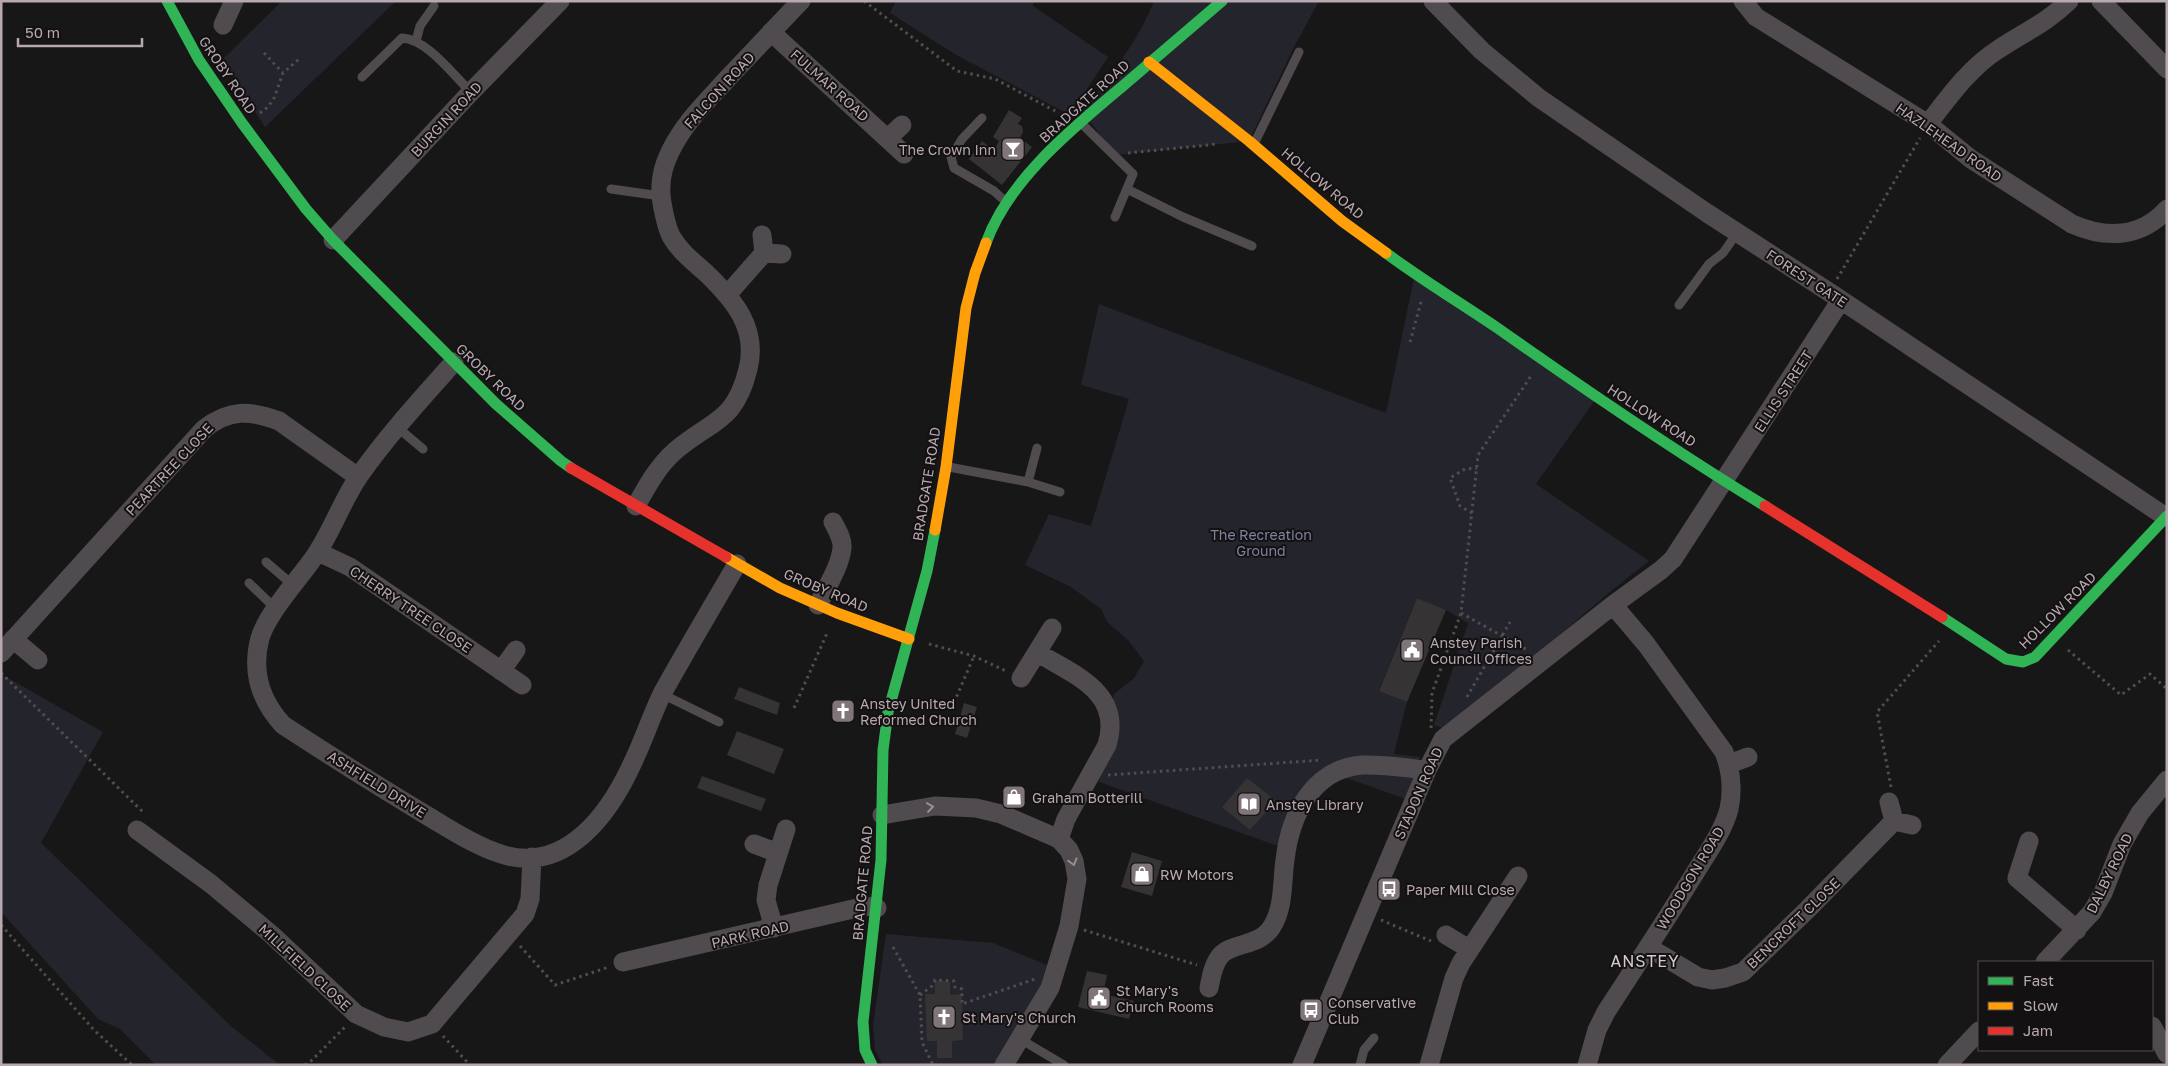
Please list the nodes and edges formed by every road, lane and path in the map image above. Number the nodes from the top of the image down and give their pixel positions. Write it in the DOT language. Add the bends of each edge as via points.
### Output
graph roads {
  1 [pos="167,1"];
  2 [pos="560,1"];
  3 [pos="801,1"];
  4 [pos="864,1"];
  5 [pos="1221,1"];
  6 [pos="1433,1"];
  7 [pos="1743,1"];
  8 [pos="2069,1"];
  9 [pos="2101,1"];
  10 [pos="232,2"];
  11 [pos="434,6"];
  12 [pos="223,25"];
  13 [pos="771,32"];
  14 [pos="416,41"];
  15 [pos="264,52"];
  16 [pos="1299,52"];
  17 [pos="299,59"];
  18 [pos="1149,62"];
  19 [pos="2167,69"];
  20 [pos="283,73"];
  21 [pos="362,77"];
  22 [pos="471,92"];
  23 [pos="982,118"];
  24 [pos="1080,122"];
  25 [pos="242,123"];
  26 [pos="1928,124"];
  27 [pos="1221,143"];
  28 [pos="1254,144"];
  29 [pos="904,154"];
  30 [pos="1115,155"];
  31 [pos="611,189"];
  32 [pos="1127,189"];
  33 [pos="661,196"];
  34 [pos="1007,203"];
  35 [pos="2167,209"];
  36 [pos="1115,217"];
  37 [pos="1737,233"];
  38 [pos="762,235"];
  39 [pos="333,240"];
  40 [pos="1252,246"];
  41 [pos="1426,282"];
  42 [pos="727,295"];
  43 [pos="1835,296"];
  44 [pos="1680,306"];
  45 [pos="1410,342"];
  46 [pos="1543,359"];
  47 [pos="454,362"];
  48 [pos="397,427"];
  49 [pos="1038,448"];
  50 [pos="423,449"];
  51 [pos="946,467"];
  52 [pos="1477,468"];
  53 [pos="358,477"];
  54 [pos="1724,481"];
  55 [pos="1028,482"];
  56 [pos="1060,492"];
  57 [pos="636,506"];
  58 [pos="1472,513"];
  59 [pos="2166,517"];
  60 [pos="833,522"];
  61 [pos="2142,544"];
  62 [pos="318,552"];
  63 [pos="266,562"];
  64 [pos="737,564"];
  65 [pos="249,583"];
  66 [pos="294,586"];
  67 [pos="818,605"];
  68 [pos="1613,605"];
  69 [pos="277,609"];
  70 [pos="836,613"];
  71 [pos="1461,613"];
  72 [pos="1510,622"];
  73 [pos="1954,624"];
  74 [pos="1052,628"];
  75 [pos="1502,636"];
  76 [pos="2054,638"];
  77 [pos="909,639"];
  78 [pos="7,646"];
  79 [pos="516,650"];
  80 [pos="1038,653"];
  81 [pos="1536,655"];
  82 [pos="974,656"];
  83 [pos="38,660"];
  84 [pos="501,671"];
  85 [pos="1,673"];
  86 [pos="1021,678"];
  87 [pos="522,685"];
  88 [pos="2167,689"];
  89 [pos="662,694"];
  90 [pos="952,701"];
  91 [pos="1462,704"];
  92 [pos="794,708"];
  93 [pos="719,722"];
  94 [pos="1431,732"];
  95 [pos="1748,756"];
  96 [pos="1331,759"];
  97 [pos="1729,764"];
  98 [pos="1427,770"];
  99 [pos="1091,776"];
  100 [pos="2167,780"];
  101 [pos="1889,802"];
  102 [pos="882,815"];
  103 [pos="786,828"];
  104 [pos="149,833"];
  105 [pos="1059,839"];
  106 [pos="2029,841"];
  107 [pos="754,844"];
  108 [pos="778,853"];
  109 [pos="532,857"];
  110 [pos="1518,876"];
  111 [pos="1366,914"];
  112 [pos="876,915"];
  113 [pos="1,925"];
  114 [pos="1069,926"];
  115 [pos="774,928"];
  116 [pos="2077,930"];
  117 [pos="509,934"];
  118 [pos="1446,935"];
  119 [pos="1648,948"];
  120 [pos="1469,949"];
  121 [pos="2047,961"];
  122 [pos="623,962"];
  123 [pos="1054,973"];
  124 [pos="1211,979"];
  125 [pos="920,995"];
  126 [pos="356,1014"];
  127 [pos="432,1024"];
  128 [pos="2153,1028"];
  129 [pos="1978,1032"];
  130 [pos="1374,1038"];
  131 [pos="1020,1039"];
  132 [pos="2167,1054"];
  133 [pos="867,1062"];
  134 [pos="132,1065"];
  135 [pos="305,1065"];
  136 [pos="470,1065"];
  137 [pos="933,1065"];
  138 [pos="1004,1065"];
  139 [pos="1064,1065"];
  140 [pos="1302,1065"];
  141 [pos="1360,1065"];
  142 [pos="1429,1065"];
  143 [pos="1587,1065"];
  144 [pos="1946,1065"];
  1 -- 25 [label="street, GROBY ROAD" via="195,53"];
  2 -- 22 [label="street, BURGIN ROAD"];
  3 -- 13 [label="street, FALCON ROAD"];
  4 -- 24 [label="path" via="957,71 995,79"];
  5 -- 18 [label="street, BRADGATE ROAD"];
  6 -- 37 [label="street, FOREST GATE" via="1482,51 1539,98"];
  7 -- 26 [label="street, HAZLEHEAD ROAD" via="1756,16"];
  8 -- 26 [label="street" via="2043,24 1998,49 1951,94"];
  9 -- 19 [label="street"];
  10 -- 12 [label="street"];
  11 -- 14 [label="lane" via="420,26"];
  13 -- 29 [label="street, FULMAR ROAD" via="895,132"];
  13 -- 33 [label="street, FALCON ROAD" via="687,123 669,153 661,178"];
  14 -- 21 [label="lane" via="402,38"];
  14 -- 22 [label="lane"];
  15 -- 20 [label="path"];
  16 -- 28 [label="lane"];
  17 -- 20 [label="path"];
  18 -- 24 [label="street, BRADGATE ROAD"];
  18 -- 28 [label="street, HOLLOW ROAD"];
  20 -- 25 [label="path" via="280,86 268,107"];
  22 -- 39 [label="street, BURGIN ROAD"];
  23 -- 34 [label="lane" via="962,139 951,157 954,168 994,191"];
  24 -- 30 [label="lane"];
  24 -- 34 [label="street, BRADGATE ROAD" via="1023,181"];
  25 -- 39 [label="street, GROBY ROAD"];
  26 -- 35 [label="street, HAZLEHEAD ROAD" via="1971,159 2053,213 2088,231 2120,234 2136,231"];
  26 -- 43 [label="path"];
  27 -- 30 [label="path"];
  28 -- 41 [label="street, HOLLOW ROAD" via="1342,220"];
  30 -- 32 [label="lane" via="1133,174"];
  31 -- 33 [label="lane"];
  32 -- 36 [label="lane"];
  32 -- 40 [label="lane"];
  33 -- 42 [label="street, FALCON ROAD" via="671,235 684,253"];
  34 -- 51 [label="street, BRADGATE ROAD" via="986,242 966,308"];
  37 -- 43 [label="street, FOREST GATE"];
  37 -- 44 [label="lane"];
  38 -- 42 [label="street" via="773,254"];
  39 -- 47 [label="street, GROBY ROAD"];
  41 -- 45 [label="path"];
  41 -- 46 [label="street, HOLLOW ROAD"];
  42 -- 57 [label="street, FALCON ROAD" via="745,321 751,346 741,394 728,413 687,441 655,472"];
  43 -- 54 [label="street, ELLIS STREET"];
  43 -- 59 [label="street, FOREST GATE"];
  46 -- 52 [label="path" via="1478,455"];
  46 -- 54 [label="street, HOLLOW ROAD"];
  47 -- 48 [label="street, ASHFIELD DRIVE"];
  47 -- 57 [label="street, GROBY ROAD" via="496,404 561,460"];
  48 -- 50 [label="lane"];
  48 -- 53 [label="street, ASHFIELD DRIVE"];
  49 -- 55 [label="lane"];
  51 -- 55 [label="lane"];
  51 -- 77 [label="street, BRADGATE ROAD" via="927,571"];
  52 -- 58 [label="path"];
  52 -- 58 [label="path" via="1465,469 1450,478 1460,506"];
  53 -- 62 [label="street, ASHFIELD DRIVE"];
  53 -- 78 [label="street, PEARTREE CLOSE" via="279,421 247,413 217,419 204,428"];
  54 -- 68 [label="street, STADON ROAD" via="1673,559"];
  54 -- 73 [label="street, HOLLOW ROAD"];
  55 -- 56 [label="lane"];
  57 -- 64 [label="street, GROBY ROAD"];
  58 -- 71 [label="path"];
  59 -- 61 [label="street, FOREST GATE"];
  60 -- 67 [label="street" via="840,534 842,547"];
  61 -- 76 [label="street, HOLLOW ROAD"];
  62 -- 66 [label="street, ASHFIELD DRIVE"];
  62 -- 84 [label="street, CHERRY TREE CLOSE" via="350,566"];
  63 -- 66 [label="lane"];
  64 -- 67 [label="street, GROBY ROAD"];
  64 -- 89 [label="street, ASHFIELD DRIVE"];
  65 -- 69 [label="lane"];
  66 -- 69 [label="street, ASHFIELD DRIVE"];
  67 -- 70 [label="street, GROBY ROAD"];
  68 -- 97 [label="street, WOODGON ROAD" via="1692,705"];
  68 -- 98 [label="street, STADON ROAD" via="1443,739"];
  69 -- 109 [label="street, ASHFIELD DRIVE" via="261,637 258,679 263,698 283,725 462,836 502,854"];
  70 -- 77 [label="street, GROBY ROAD"];
  70 -- 92 [label="path"];
  71 -- 75 [label="path"];
  71 -- 94 [label="path" via="1432,693"];
  72 -- 75 [label="path"];
  73 -- 76 [label="street, HOLLOW ROAD" via="2014,662 2035,657"];
  73 -- 101 [label="path" via="1877,712 1892,794"];
  74 -- 80 [label="street"];
  75 -- 81 [label="path"];
  75 -- 91 [label="path"];
  76 -- 88 [label="path" via="2121,694 2150,674"];
  77 -- 82 [label="path"];
  77 -- 102 [label="street, BRADGATE ROAD" via="888,712 883,750"];
  78 -- 83 [label="street, PEARTREE CLOSE"];
  79 -- 84 [label="street"];
  80 -- 86 [label="street"];
  80 -- 99 [label="street" via="1092,686 1107,706 1111,733"];
  82 -- 86 [label="path"];
  82 -- 90 [label="path"];
  84 -- 87 [label="street, CHERRY TREE CLOSE"];
  85 -- 104 [label="path"];
  89 -- 93 [label="lane"];
  89 -- 109 [label="street, ASHFIELD DRIVE" via="619,791 596,822 580,839 564,849 549,856"];
  95 -- 97 [label="street"];
  96 -- 99 [label="path"];
  97 -- 119 [label="street, WOODGON ROAD" via="1732,786 1729,809 1718,835"];
  98 -- 111 [label="street, STADON ROAD"];
  98 -- 124 [label="street" via="1362,765 1332,773 1316,785 1306,796 1287,838 1281,905 1274,924 1264,936 1221,954"];
  99 -- 105 [label="street" via="1066,819"];
  100 -- 116 [label="street, DALBY ROAD" via="2140,813 2122,844 2092,912"];
  101 -- 119 [label="street, BENCROFT CLOSE" via="1903,823 1743,972 1719,979 1698,977"];
  102 -- 105 [label="street, one-way" via="935,806 976,808 1001,814"];
  102 -- 112 [label="street, BRADGATE ROAD"];
  103 -- 108 [label="street"];
  104 -- 126 [label="street, MILLFIELD CLOSE" via="272,935"];
  105 -- 114 [label="street, one-way" via="1074,861 1077,879"];
  106 -- 116 [label="street" via="2017,878"];
  107 -- 108 [label="street"];
  108 -- 115 [label="street" via="766,900"];
  109 -- 117 [label="street" via="530,899 525,914"];
  110 -- 120 [label="street"];
  111 -- 118 [label="path" via="1439,944"];
  111 -- 140 [label="street, STADON ROAD"];
  112 -- 115 [label="street, PARK ROAD" via="866,906"];
  112 -- 125 [label="path"];
  112 -- 133 [label="street, BRADGATE ROAD" via="862,1022"];
  113 -- 134 [label="path" via="94,1030"];
  114 -- 123 [label="street"];
  114 -- 124 [label="path"];
  115 -- 122 [label="street, PARK ROAD"];
  116 -- 121 [label="street, DALBY ROAD"];
  117 -- 122 [label="path" via="556,985"];
  117 -- 127 [label="street"];
  118 -- 120 [label="street"];
  119 -- 143 [label="street, WOODGON ROAD" via="1597,1030"];
  120 -- 142 [label="street" via="1454,978"];
  123 -- 125 [label="path" via="962,1004 962,989 955,988 954,980 935,980"];
  123 -- 131 [label="street" via="1050,988"];
  125 -- 137 [label="path" via="922,1042"];
  126 -- 127 [label="street, MILLFIELD CLOSE" via="384,1027 408,1032"];
  126 -- 135 [label="path"];
  127 -- 136 [label="path"];
  128 -- 132 [label="street"];
  129 -- 144 [label="street"];
  130 -- 141 [label="lane" via="1364,1050"];
  131 -- 138 [label="street"];
  131 -- 139 [label="lane"];
}
